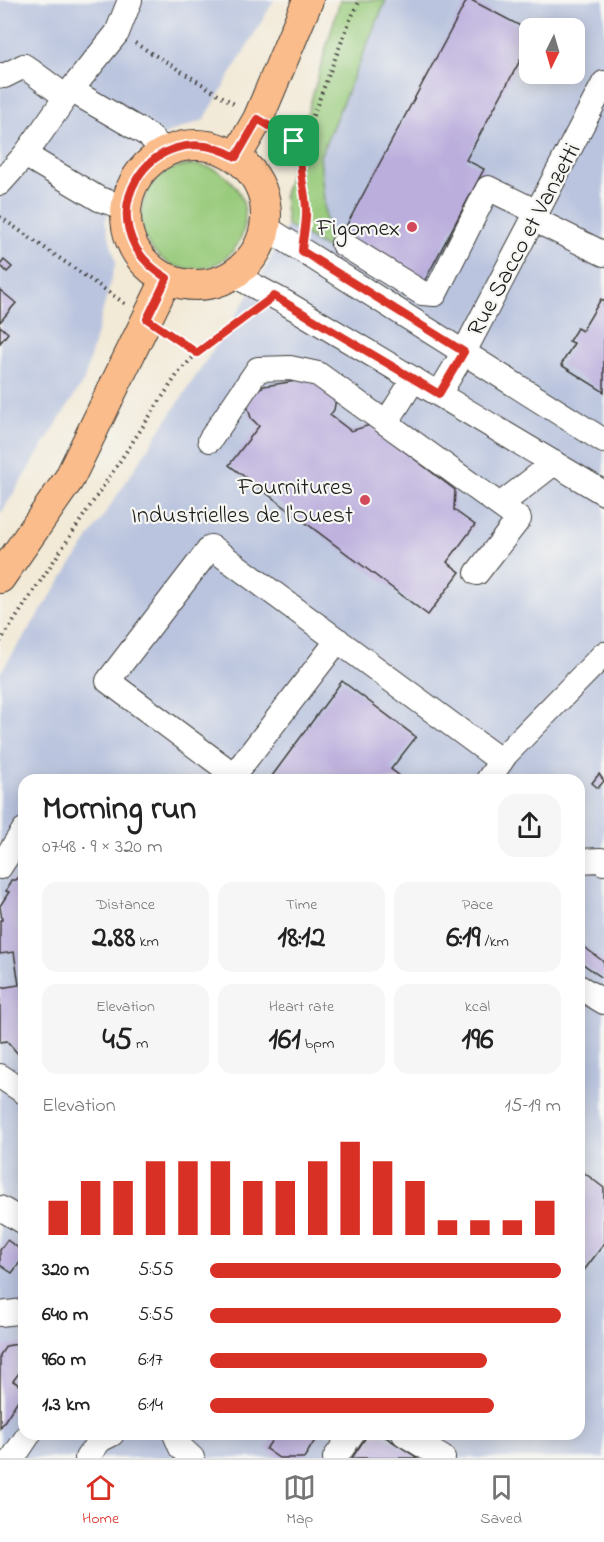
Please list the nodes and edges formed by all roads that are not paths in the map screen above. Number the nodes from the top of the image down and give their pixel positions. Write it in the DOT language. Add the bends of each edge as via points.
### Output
graph roads {
  1 [pos="130,0"];
  2 [pos="308,0"];
  3 [pos="0,75"];
  4 [pos="68,94"];
  5 [pos="601,98"];
  6 [pos="166,152"];
  7 [pos="25,154"];
  8 [pos="236,157"];
  9 [pos="0,183"];
  10 [pos="127,208"];
  11 [pos="535,216"];
  12 [pos="265,227"];
  13 [pos="343,244"];
  14 [pos="604,254"];
  15 [pos="232,274"];
  16 [pos="167,278"];
  17 [pos="464,352"];
  18 [pos="414,380"];
  19 [pos="439,394"];
  20 [pos="386,423"];
  21 [pos="210,440"];
  22 [pos="604,441"];
  23 [pos="554,463"];
  24 [pos="604,493"];
  25 [pos="500,505"];
  26 [pos="477,573"];
  27 [pos="0,578"];
  28 [pos="338,640"];
  29 [pos="604,654"];
  30 [pos="495,770"];
  31 [pos="230,774"];
  32 [pos="236,774"];
  33 [pos="18,839"];
  34 [pos="585,861"];
  35 [pos="604,863"];
  36 [pos="0,867"];
  37 [pos="585,991"];
  38 [pos="604,1002"];
  39 [pos="0,1077"];
  40 [pos="18,1088"];
  41 [pos="0,1208"];
  42 [pos="18,1218"];
  43 [pos="18,1312"];
  44 [pos="0,1314"];
  45 [pos="25,1440"];
  46 [pos="100,1440"];
  47 [pos="178,1440"];
  48 [pos="347,1440"];
  49 [pos="414,1440"];
  50 [pos="13,1458"];
  51 [pos="87,1458"];
  52 [pos="192,1458"];
  53 [pos="335,1458"];
  54 [pos="442,1458"];
  1 -- 4 [label="street" via="117,33"];
  2 -- 8 [label="main road" via="258,119"];
  3 -- 4 [label="street" via="24,66"];
  4 -- 6 [label="street" via="148,135"];
  4 -- 7 [label="street"];
  5 -- 11 [label="street, Rue Sacco et Vanzetti"];
  6 -- 8 [label="main road" via="201,145"];
  6 -- 10 [label="main road" via="139,175 130,190"];
  7 -- 9 [label="street"];
  7 -- 10 [label="street" via="99,199"];
  8 -- 12 [label="main road" via="258,183 265,204"];
  10 -- 16 [label="main road" via="128,229 136,249 149,266"];
  11 -- 13 [label="street" via="488,188 435,294 422,293"];
  11 -- 14 [label="street"];
  11 -- 17 [label="street, Rue Sacco et Vanzetti"];
  12 -- 15 [label="main road" via="254,254"];
  12 -- 17 [label="street"];
  15 -- 16 [label="main road" via="207,283"];
  15 -- 18 [label="street"];
  16 -- 27 [label="main road" via="69,479"];
  17 -- 19 [label="street, Rue Sacco et Vanzetti"];
  17 -- 22 [label="street"];
  18 -- 19 [label="street"];
  18 -- 20 [label="street"];
  19 -- 23 [label="street"];
  20 -- 21 [label="street" via="318,374 290,368 258,369"];
  20 -- 25 [label="street"];
  23 -- 24 [label="street"];
  23 -- 25 [label="street"];
  25 -- 26 [label="street" via="519,519"];
  28 -- 30 [label="street"];
  28 -- 31 [label="street" via="212,547 108,681"];
  28 -- 32 [label="street"];
  29 -- 30 [label="street"];
  33 -- 36 [label="street"];
  34 -- 35 [label="street"];
  37 -- 38 [label="street"];
  39 -- 40 [label="street"];
  41 -- 42 [label="street"];
  43 -- 44 [label="street"];
  45 -- 50 [label="street"];
  46 -- 51 [label="street"];
  47 -- 52 [label="street"];
  48 -- 53 [label="street"];
  49 -- 54 [label="street"];
}
